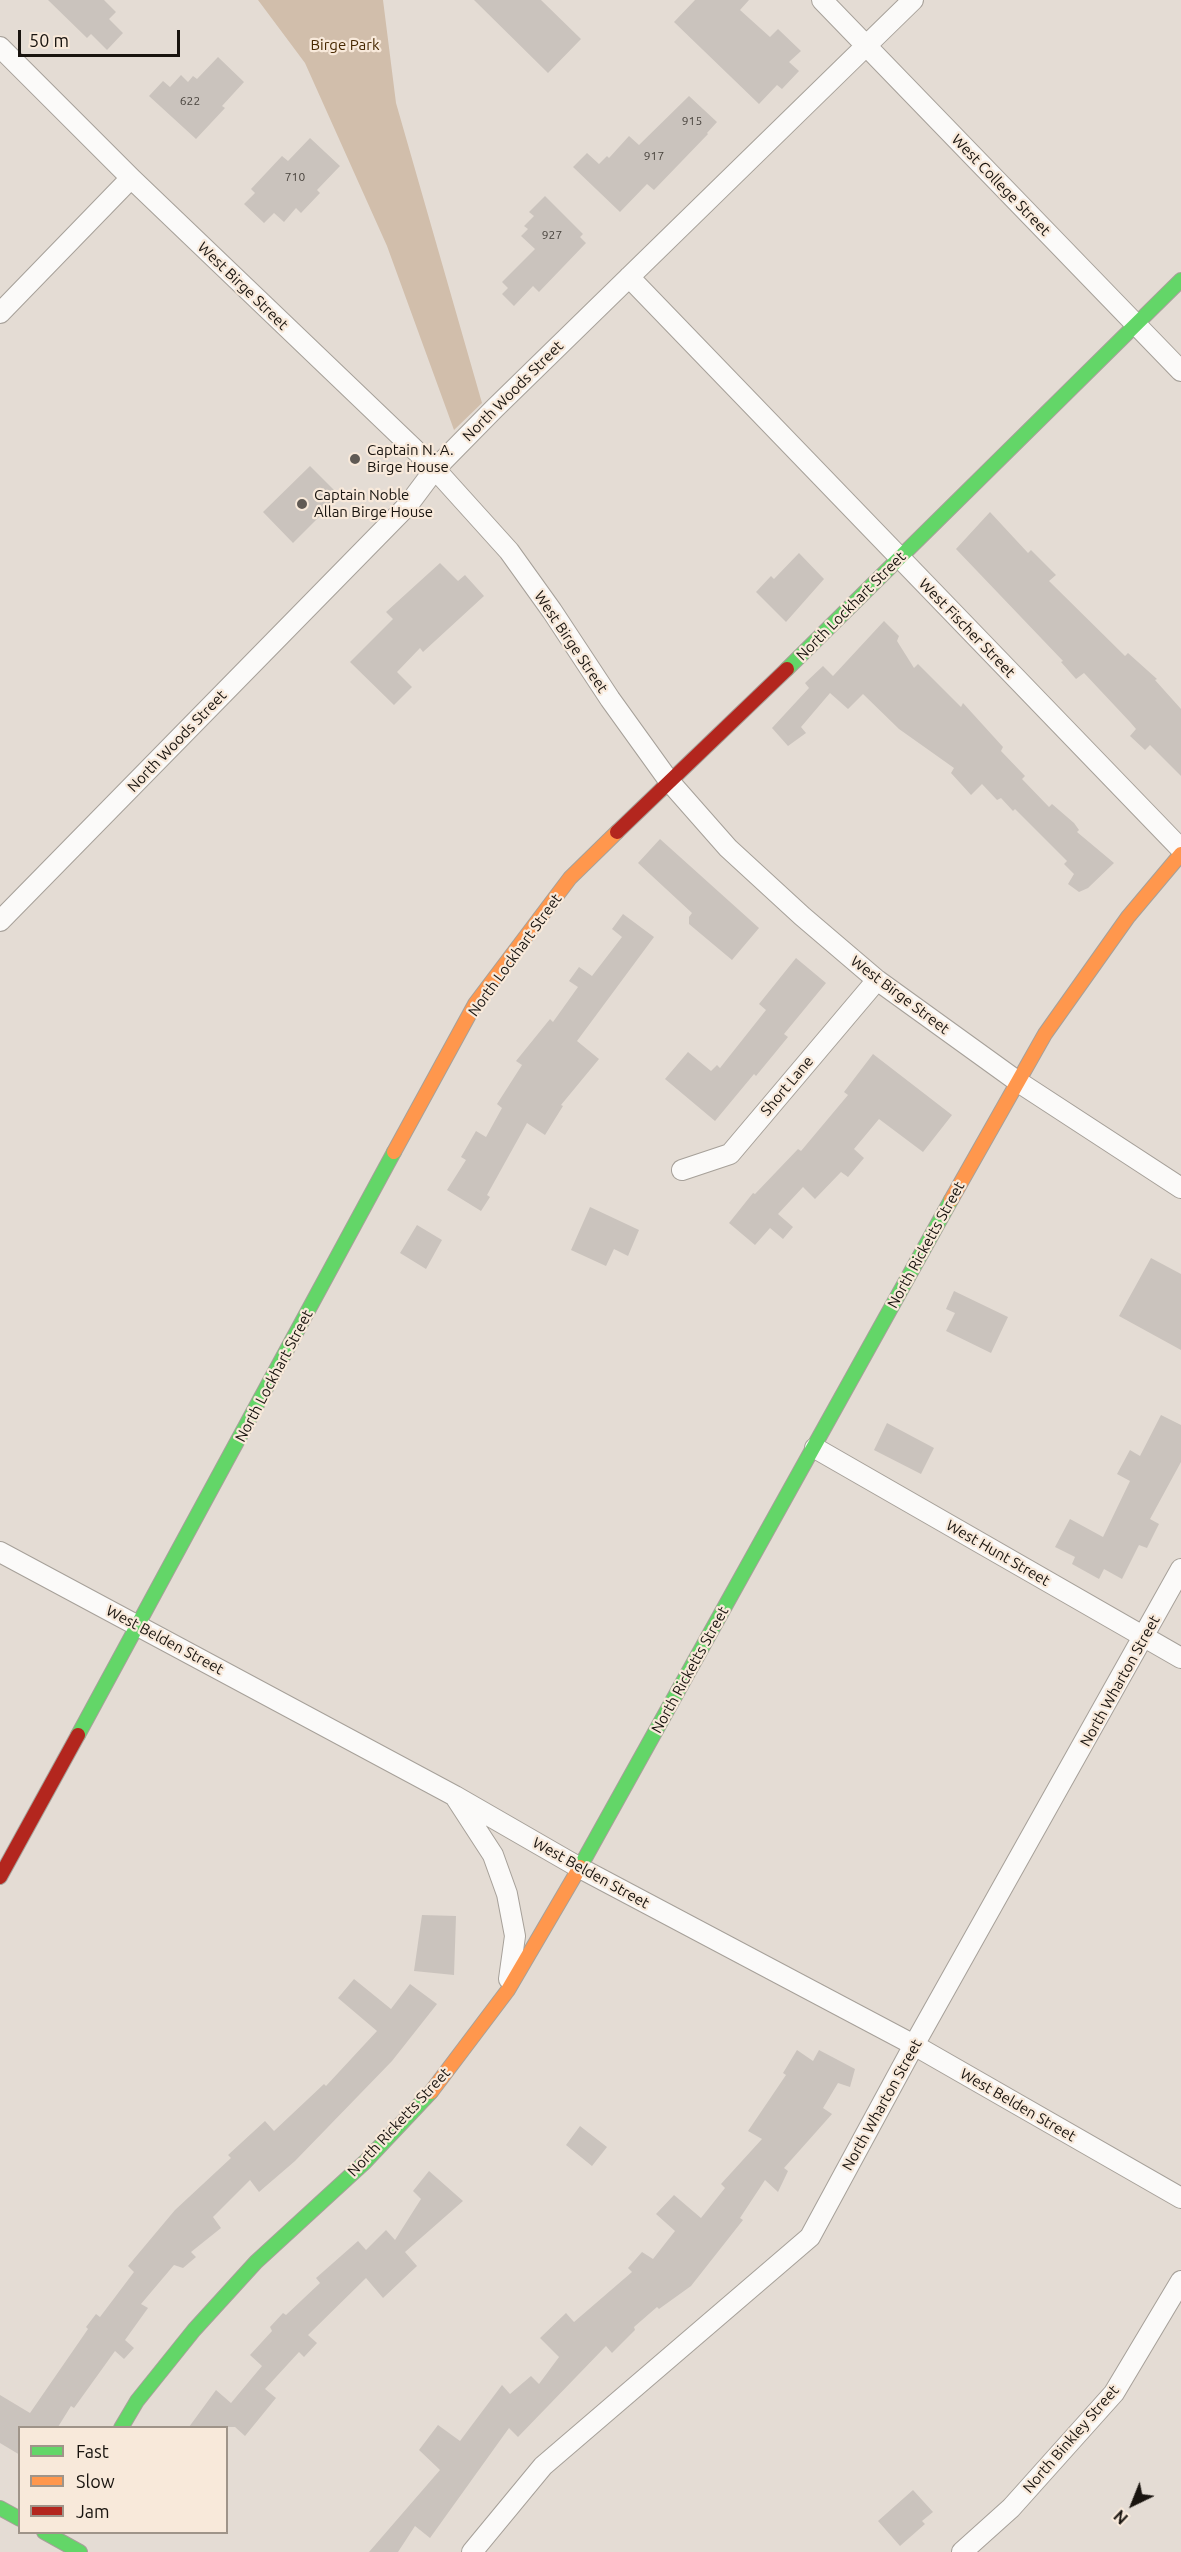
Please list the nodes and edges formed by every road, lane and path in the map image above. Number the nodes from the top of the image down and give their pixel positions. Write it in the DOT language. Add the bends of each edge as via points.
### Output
graph roads {
  1 [pos="822,0"];
  2 [pos="913,0"];
  3 [pos="866,45"];
  4 [pos="0,47"];
  5 [pos="130,178"];
  6 [pos="629,277"];
  7 [pos="1181,280"];
  8 [pos="0,312"];
  9 [pos="1136,325"];
  10 [pos="1181,370"];
  11 [pos="435,470"];
  12 [pos="899,558"];
  13 [pos="669,782"];
  14 [pos="1181,849"];
  15 [pos="1181,854"];
  16 [pos="0,921"];
  17 [pos="877,980"];
  18 [pos="1017,1081"];
  19 [pos="681,1170"];
  20 [pos="1181,1188"];
  21 [pos="815,1448"];
  22 [pos="0,1552"];
  23 [pos="1181,1569"];
  24 [pos="138,1626"];
  25 [pos="1145,1637"];
  26 [pos="1181,1658"];
  27 [pos="455,1796"];
  28 [pos="580,1868"];
  29 [pos="0,1877"];
  30 [pos="508,1990"];
  31 [pos="914,2045"];
  32 [pos="1181,2198"];
  33 [pos="1181,2282"];
  34 [pos="122,2426"];
  35 [pos="0,2508"];
  36 [pos="18,2518"];
  37 [pos="52,2534"];
  38 [pos="47,2552"];
  39 [pos="80,2552"];
  40 [pos="472,2552"];
  41 [pos="962,2552"];
  1 -- 3 [label="street, West College Street"];
  2 -- 3 [label="street, North Woods Street"];
  3 -- 6 [label="street, North Woods Street"];
  3 -- 9 [label="street, West College Street"];
  4 -- 5 [label="street, West Birge Street"];
  5 -- 8 [label="street"];
  5 -- 11 [label="street, West Birge Street"];
  6 -- 11 [label="street, North Woods Street"];
  6 -- 12 [label="street, West Fischer Street"];
  7 -- 9 [label="street, North Lockhart Street"];
  9 -- 10 [label="street, West College Street"];
  9 -- 12 [label="street, North Lockhart Street"];
  11 -- 13 [label="street, West Birge Street" via="509,551"];
  11 -- 16 [label="street, North Woods Street" via="408,505"];
  12 -- 13 [label="street, North Lockhart Street"];
  12 -- 14 [label="street, West Fischer Street"];
  13 -- 17 [label="street, West Birge Street" via="729,848"];
  13 -- 24 [label="street, North Lockhart Street" via="570,878 475,1004"];
  15 -- 18 [label="street, North Ricketts Street" via="1122,926 1045,1034"];
  17 -- 18 [label="street, West Birge Street"];
  17 -- 19 [label="street, Short Lane" via="730,1154"];
  18 -- 20 [label="street, West Birge Street"];
  18 -- 21 [label="street, North Ricketts Street"];
  21 -- 25 [label="street, West Hunt Street"];
  21 -- 28 [label="street, North Ricketts Street"];
  22 -- 24 [label="street, West Belden Street"];
  23 -- 25 [label="street, North Wharton Street"];
  24 -- 27 [label="street, West Belden Street"];
  24 -- 29 [label="street, North Lockhart Street"];
  25 -- 26 [label="street, West Hunt Street"];
  25 -- 31 [label="street, North Wharton Street"];
  27 -- 28 [label="street, West Belden Street"];
  27 -- 30 [label="street" via="493,1855 507,1894 515,1936"];
  28 -- 30 [label="street, North Ricketts Street"];
  28 -- 31 [label="street, West Belden Street"];
  30 -- 34 [label="street, North Ricketts Street" via="435,2087 365,2162 256,2262 194,2330"];
  31 -- 32 [label="street, West Belden Street"];
  31 -- 40 [label="street, North Wharton Street" via="810,2237 543,2466"];
  33 -- 41 [label="street, North Binkley Street" via="1113,2393 1011,2508"];
  35 -- 36 [label="street"];
  37 -- 38 [label="street"];
  37 -- 39 [label="street"];
}
